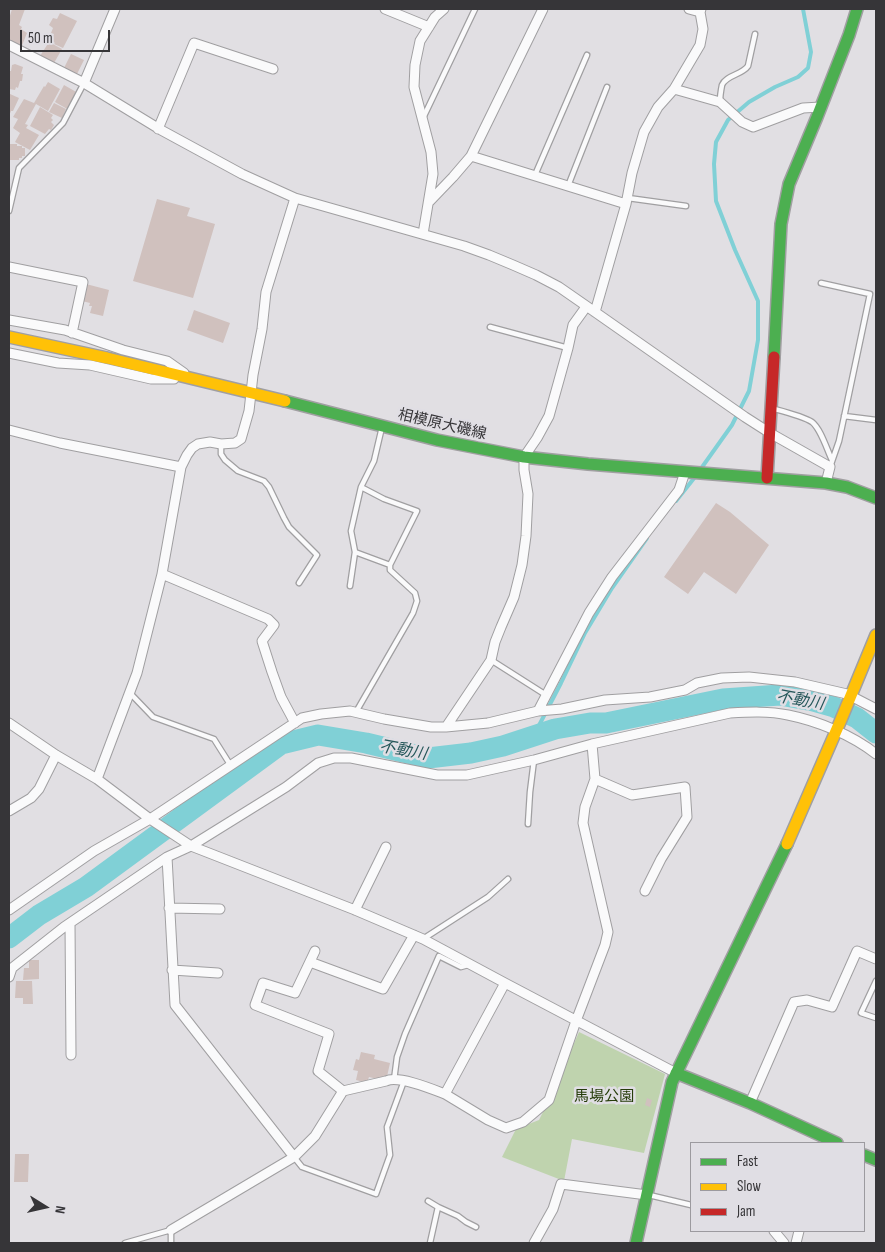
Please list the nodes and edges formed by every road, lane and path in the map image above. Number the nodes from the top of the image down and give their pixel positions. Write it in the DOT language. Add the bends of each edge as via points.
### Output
graph roads {
  1 [pos="115,9"];
  2 [pos="385,9"];
  3 [pos="444,9"];
  4 [pos="475,9"];
  5 [pos="543,9"];
  6 [pos="689,9"];
  7 [pos="857,9"];
  8 [pos="701,10"];
  9 [pos="429,27"];
  10 [pos="755,34"];
  11 [pos="9,45"];
  12 [pos="587,55"];
  13 [pos="273,69"];
  14 [pos="84,83"];
  15 [pos="607,87"];
  16 [pos="674,89"];
  17 [pos="720,102"];
  18 [pos="821,107"];
  19 [pos="422,119"];
  20 [pos="158,128"];
  21 [pos="471,156"];
  22 [pos="535,176"];
  23 [pos="568,186"];
  24 [pos="295,198"];
  25 [pos="627,201"];
  26 [pos="429,202"];
  27 [pos="686,206"];
  28 [pos="9,211"];
  29 [pos="423,234"];
  30 [pos="9,267"];
  31 [pos="821,283"];
  32 [pos="586,307"];
  33 [pos="596,312"];
  34 [pos="9,320"];
  35 [pos="490,327"];
  36 [pos="72,333"];
  37 [pos="9,337"];
  38 [pos="568,348"];
  39 [pos="9,353"];
  40 [pos="192,378"];
  41 [pos="252,392"];
  42 [pos="770,407"];
  43 [pos="844,416"];
  44 [pos="876,420"];
  45 [pos="382,426"];
  46 [pos="9,430"];
  47 [pos="770,433"];
  48 [pos="221,444"];
  49 [pos="524,457"];
  50 [pos="831,464"];
  51 [pos="181,467"];
  52 [pos="685,472"];
  53 [pos="767,478"];
  54 [pos="826,483"];
  55 [pos="361,487"];
  56 [pos="876,498"];
  57 [pos="355,552"];
  58 [pos="390,566"];
  59 [pos="162,574"];
  60 [pos="299,583"];
  61 [pos="350,586"];
  62 [pos="876,634"];
  63 [pos="491,660"];
  64 [pos="130,692"];
  65 [pos="546,695"];
  66 [pos="850,698"];
  67 [pos="876,709"];
  68 [pos="538,711"];
  69 [pos="356,712"];
  70 [pos="9,723"];
  71 [pos="294,723"];
  72 [pos="446,727"];
  73 [pos="838,727"];
  74 [pos="592,744"];
  75 [pos="876,754"];
  76 [pos="56,755"];
  77 [pos="534,760"];
  78 [pos="231,766"];
  79 [pos="96,779"];
  80 [pos="595,780"];
  81 [pos="9,811"];
  82 [pos="150,819"];
  83 [pos="528,824"];
  84 [pos="191,846"];
  85 [pos="386,846"];
  86 [pos="167,857"];
  87 [pos="508,879"];
  88 [pos="645,891"];
  89 [pos="170,908"];
  90 [pos="220,909"];
  91 [pos="9,910"];
  92 [pos="355,910"];
  93 [pos="70,923"];
  94 [pos="414,935"];
  95 [pos="423,939"];
  96 [pos="314,951"];
  97 [pos="876,959"];
  98 [pos="310,962"];
  99 [pos="470,964"];
  100 [pos="172,970"];
  101 [pos="10,971"];
  102 [pos="218,973"];
  103 [pos="876,981"];
  104 [pos="505,984"];
  105 [pos="876,1018"];
  106 [pos="576,1021"];
  107 [pos="71,1055"];
  108 [pos="676,1073"];
  109 [pos="394,1080"];
  110 [pos="404,1081"];
  111 [pos="343,1091"];
  112 [pos="445,1094"];
  113 [pos="750,1103"];
  114 [pos="835,1142"];
  115 [pos="294,1157"];
  116 [pos="647,1195"];
  117 [pos="428,1201"];
  118 [pos="690,1205"];
  119 [pos="438,1207"];
  120 [pos="476,1227"];
  121 [pos="171,1230"];
  122 [pos="775,1232"];
  123 [pos="125,1243"];
  124 [pos="171,1243"];
  125 [pos="430,1243"];
  126 [pos="534,1243"];
  127 [pos="636,1243"];
  128 [pos="784,1243"];
  1 -- 14 [label="street"];
  2 -- 9 [label="street"];
  3 -- 9 [label="street"];
  4 -- 19 [label="lane"];
  5 -- 21 [label="street"];
  6 -- 8 [label="street"];
  7 -- 18 [label="street"];
  8 -- 16 [label="street" via="703,29 700,45"];
  9 -- 19 [label="street" via="420,42 415,65 414,87"];
  10 -- 17 [label="lane" via="748,66 722,84"];
  11 -- 14 [label="street"];
  12 -- 22 [label="lane"];
  13 -- 20 [label="street" via="194,43"];
  14 -- 20 [label="street"];
  14 -- 28 [label="lane" via="63,123 19,168"];
  15 -- 23 [label="lane"];
  16 -- 17 [label="street"];
  16 -- 25 [label="street" via="658,107 644,132"];
  17 -- 18 [label="street" via="742,122 753,127 802,108"];
  18 -- 42 [label="street" via="789,184 781,224"];
  19 -- 26 [label="street" via="433,174"];
  20 -- 24 [label="street" via="242,174"];
  21 -- 22 [label="street"];
  21 -- 26 [label="street"];
  22 -- 23 [label="street"];
  23 -- 25 [label="street"];
  24 -- 29 [label="street"];
  24 -- 41 [label="street" via="266,292"];
  25 -- 27 [label="lane"];
  25 -- 33 [label="street"];
  26 -- 29 [label="street"];
  29 -- 32 [label="street" via="489,255 536,275"];
  30 -- 36 [label="street" via="83,282"];
  31 -- 43 [label="lane" via="870,294"];
  32 -- 33 [label="street"];
  32 -- 38 [label="street" via="573,325"];
  33 -- 47 [label="street"];
  34 -- 36 [label="street"];
  35 -- 38 [label="lane"];
  36 -- 40 [label="street" via="167,361"];
  37 -- 40 [label="street, 相模原大磯線"];
  38 -- 49 [label="street" via="549,416"];
  39 -- 40 [label="street" via="58,363 90,365 151,379"];
  40 -- 41 [label="street, 相模原大磯線"];
  41 -- 45 [label="street, 相模原大磯線"];
  41 -- 48 [label="street" via="241,439 236,443"];
  42 -- 47 [label="street"];
  42 -- 50 [label="lane" via="813,423"];
  43 -- 44 [label="lane"];
  43 -- 50 [label="lane"];
  45 -- 49 [label="street, 相模原大磯線"];
  45 -- 55 [label="lane" via="374,462"];
  46 -- 51 [label="street"];
  47 -- 50 [label="street"];
  47 -- 53 [label="street"];
  48 -- 51 [label="street" via="198,444"];
  48 -- 60 [label="lane" via="221,454 230,465 270,487 290,527 317,555"];
  49 -- 52 [label="street, 相模原大磯線"];
  49 -- 63 [label="street" via="528,494 522,565"];
  50 -- 54 [label="street"];
  51 -- 59 [label="street"];
  52 -- 53 [label="street, 相模原大磯線"];
  52 -- 65 [label="street" via="679,490 612,577"];
  53 -- 54 [label="street, 相模原大磯線"];
  54 -- 56 [label="street, 相模原大磯線"];
  55 -- 57 [label="lane" via="351,531"];
  55 -- 58 [label="lane" via="417,511"];
  57 -- 58 [label="lane"];
  57 -- 61 [label="lane"];
  58 -- 69 [label="lane" via="390,570 415,593 417,601"];
  59 -- 64 [label="street"];
  59 -- 71 [label="street" via="272,618 274,625 262,641 281,697"];
  62 -- 66 [label="street"];
  63 -- 65 [label="lane"];
  63 -- 72 [label="street"];
  64 -- 78 [label="lane" via="153,717 214,739"];
  64 -- 79 [label="street"];
  65 -- 68 [label="street"];
  66 -- 67 [label="street"];
  66 -- 68 [label="street" via="795,682 722,678 650,697 605,700"];
  66 -- 73 [label="street"];
  68 -- 72 [label="street" via="488,723"];
  69 -- 71 [label="street" via="321,714"];
  69 -- 72 [label="street"];
  70 -- 76 [label="street"];
  71 -- 78 [label="street"];
  73 -- 74 [label="street" via="787,714 748,712"];
  73 -- 75 [label="street"];
  73 -- 108 [label="street" via="783,853"];
  74 -- 77 [label="street"];
  74 -- 80 [label="street"];
  76 -- 79 [label="street"];
  76 -- 81 [label="street" via="31,798"];
  77 -- 83 [label="lane"];
  77 -- 84 [label="street" via="467,775 437,775 351,758 334,758 318,763 286,787"];
  78 -- 82 [label="street"];
  79 -- 82 [label="street"];
  80 -- 88 [label="street" via="632,795 685,787 687,817"];
  80 -- 106 [label="street" via="583,823 608,932"];
  82 -- 84 [label="street"];
  82 -- 91 [label="street" via="94,851"];
  84 -- 86 [label="street"];
  84 -- 92 [label="street"];
  85 -- 92 [label="street"];
  86 -- 89 [label="street"];
  86 -- 93 [label="street"];
  87 -- 95 [label="lane" via="488,897"];
  89 -- 90 [label="street"];
  89 -- 100 [label="street"];
  92 -- 94 [label="street"];
  93 -- 101 [label="street"];
  93 -- 107 [label="street"];
  94 -- 95 [label="street"];
  94 -- 98 [label="street" via="382,989"];
  95 -- 99 [label="street"];
  96 -- 98 [label="street"];
  97 -- 113 [label="street" via="857,951 832,1008 808,1000 794,1002"];
  98 -- 111 [label="street" via="295,993 263,983 255,1005 330,1034 318,1071"];
  99 -- 104 [label="street"];
  99 -- 109 [label="lane" via="461,967 439,956 405,1034"];
  100 -- 102 [label="street"];
  100 -- 115 [label="street" via="175,1005"];
  103 -- 105 [label="lane" via="861,1013"];
  104 -- 106 [label="street"];
  104 -- 112 [label="street"];
  106 -- 108 [label="street"];
  106 -- 112 [label="street" via="549,1100 523,1122 506,1128"];
  108 -- 113 [label="street"];
  108 -- 116 [label="street"];
  109 -- 110 [label="street"];
  109 -- 111 [label="street"];
  110 -- 112 [label="street"];
  110 -- 115 [label="lane" via="387,1128 390,1154 376,1194 302,1167"];
  111 -- 115 [label="street" via="315,1136"];
  113 -- 114 [label="street"];
  115 -- 121 [label="street"];
  116 -- 118 [label="lane"];
  116 -- 126 [label="street" via="561,1184 553,1209"];
  116 -- 127 [label="street"];
  117 -- 119 [label="lane"];
  119 -- 120 [label="lane"];
  119 -- 125 [label="lane"];
  121 -- 123 [label="lane"];
  121 -- 124 [label="lane"];
  122 -- 128 [label="street"];
}
